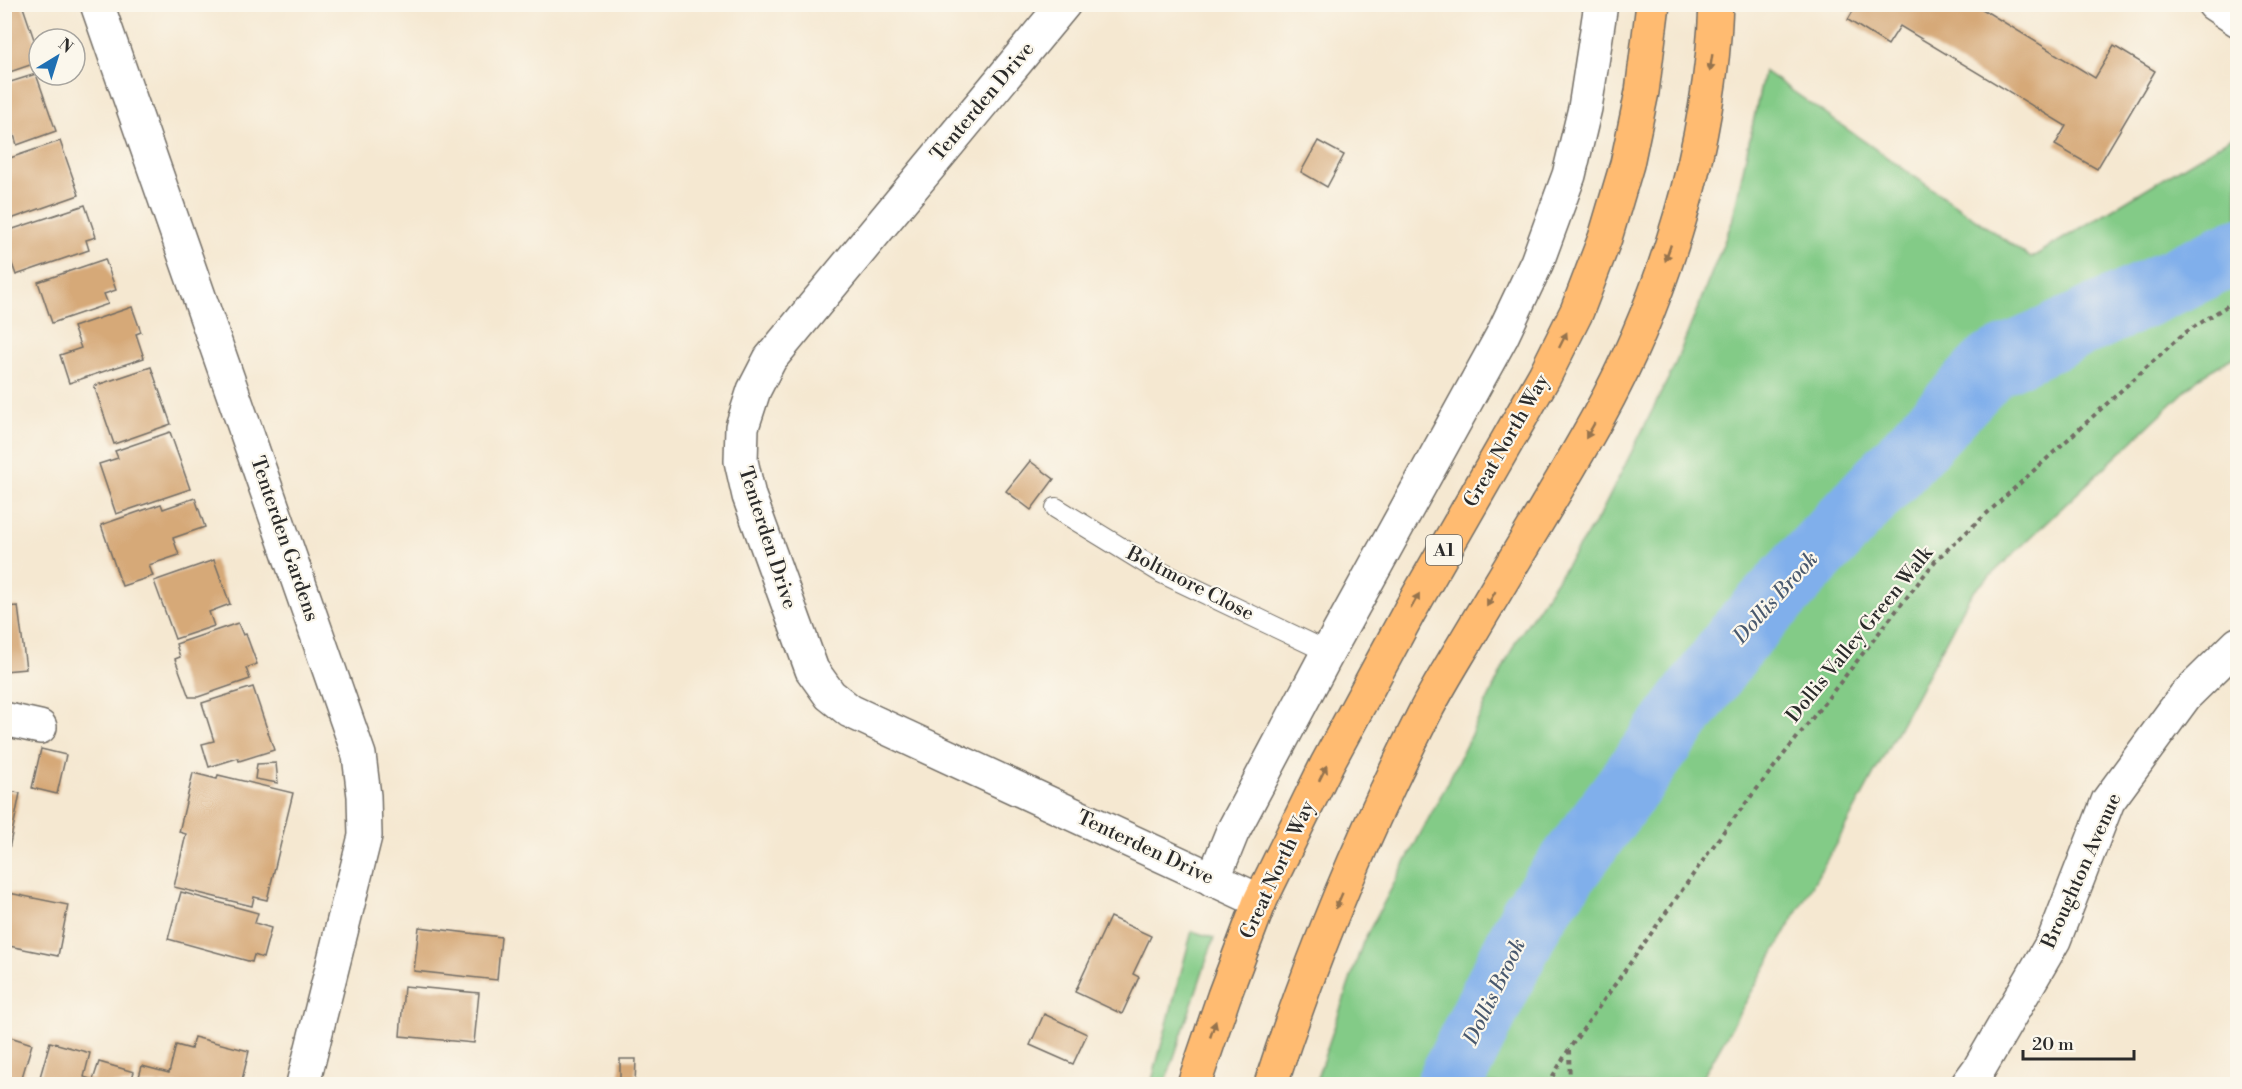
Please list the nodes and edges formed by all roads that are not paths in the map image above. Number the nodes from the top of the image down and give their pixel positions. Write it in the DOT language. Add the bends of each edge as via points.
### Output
graph roads {
  1 [pos="98,4"];
  2 [pos="1064,4"];
  3 [pos="1601,4"];
  4 [pos="1653,4"];
  5 [pos="1716,4"];
  6 [pos="2214,4"];
  7 [pos="2238,20"];
  8 [pos="1056,508"];
  9 [pos="2238,644"];
  10 [pos="1329,652"];
  11 [pos="4,719"];
  12 [pos="40,727"];
  13 [pos="1213,880"];
  14 [pos="1260,901"];
  15 [pos="303,1084"];
  16 [pos="1194,1084"];
  17 [pos="1271,1084"];
  18 [pos="1968,1084"];
  1 -- 15 [label="street, Tenterden Gardens" via="359,755 365,836"];
  2 -- 13 [label="street, Tenterden Drive" via="770,359 742,426 741,461 748,496 812,670 830,695 850,711"];
  3 -- 10 [label="street" via="1585,108 1569,175 1537,262 1502,336"];
  14 -- 4 [label="highway, Great North Way / A1, one-way" via="1327,764 1577,311 1605,238 1627,164 1642,92"];
  5 -- 17 [label="highway, one-way" via="1715,40 1699,137 1676,231 1652,302 1599,415 1422,716 1319,948"];
  6 -- 7 [label="street"];
  8 -- 10 [label="lane, Boltmore Close" via="1162,573"];
  9 -- 18 [label="street, Broughton Avenue" via="2185,696 2108,801 2054,940"];
  10 -- 13 [label="street" via="1232,833"];
  11 -- 12 [label="street"];
  13 -- 14 [label="street, Tenterden Drive"];
  16 -- 14 [label="highway, Great North Way / A1, one-way"];
}
